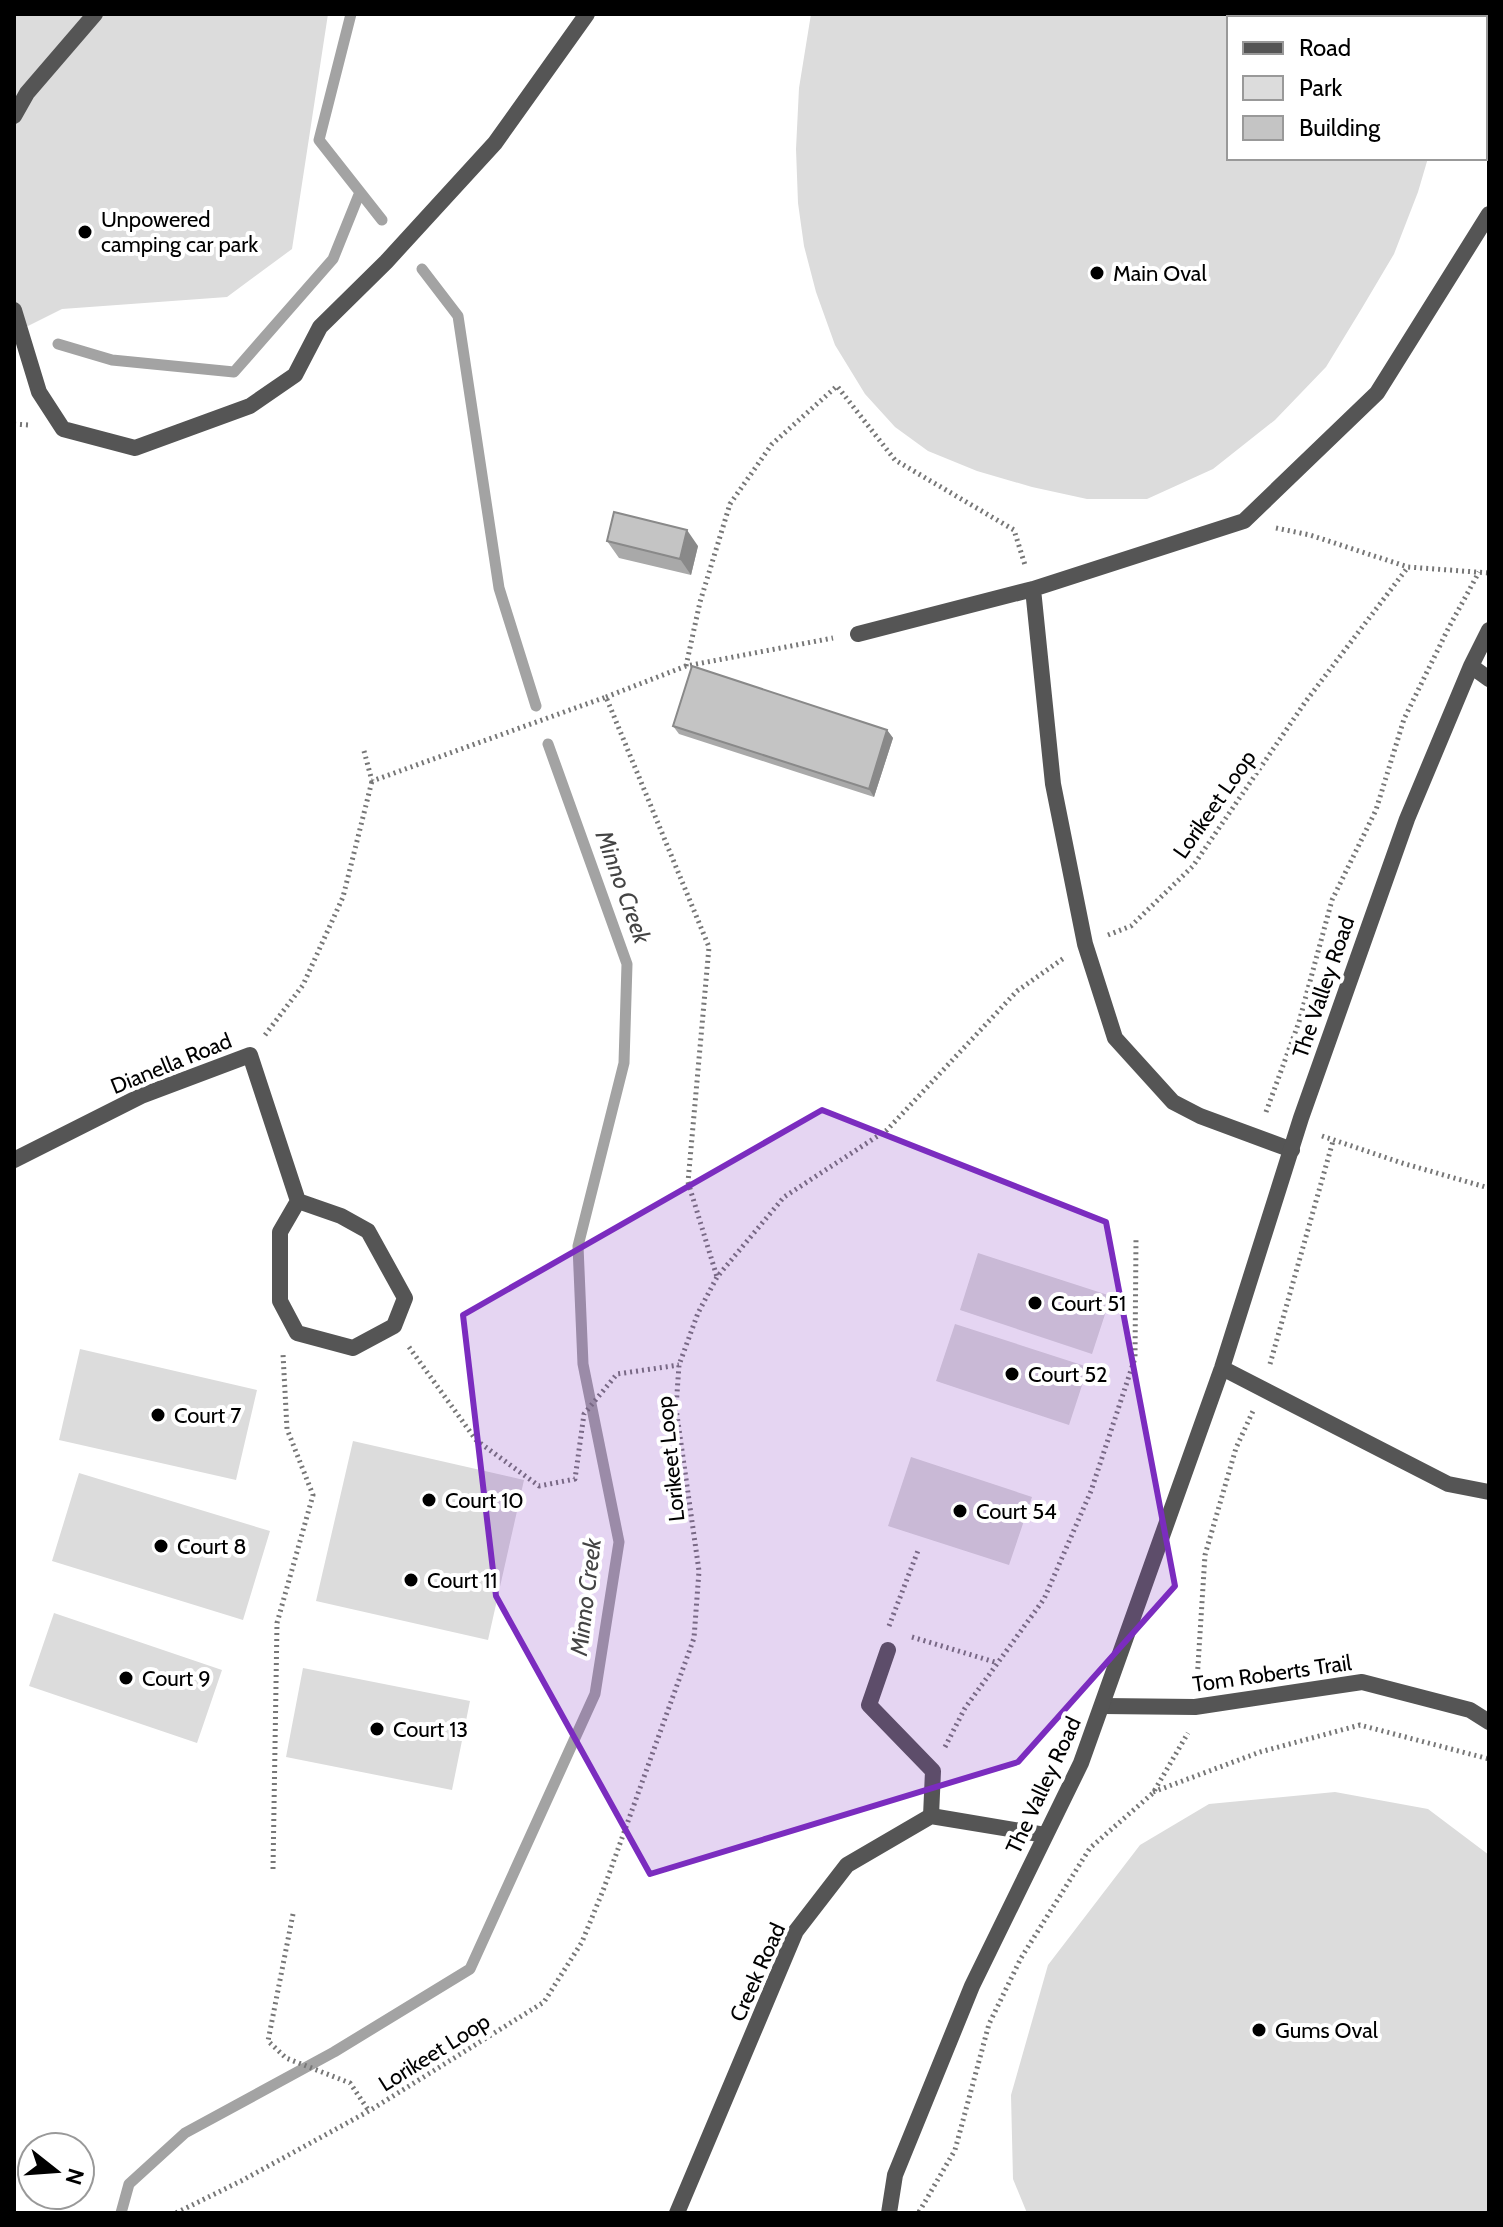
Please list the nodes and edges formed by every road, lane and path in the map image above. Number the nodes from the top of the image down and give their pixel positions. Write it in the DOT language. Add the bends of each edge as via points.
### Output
graph roads {
  1 [pos="95,14"];
  2 [pos="587,14"];
  3 [pos="14,116"];
  4 [pos="1489,214"];
  5 [pos="14,310"];
  6 [pos="1244,521"];
  7 [pos="1408,567"];
  8 [pos="1479,572"];
  9 [pos="1489,573"];
  10 [pos="1033,589"];
  11 [pos="1489,630"];
  12 [pos="858,634"];
  13 [pos="686,666"];
  14 [pos="1471,666"];
  15 [pos="1489,679"];
  16 [pos="606,697"];
  17 [pos="364,751"];
  18 [pos="372,781"];
  19 [pos="1085,944"];
  20 [pos="250,1055"];
  21 [pos="1298,1128"];
  22 [pos="1256,1137"];
  23 [pos="1292,1150"];
  24 [pos="14,1160"];
  25 [pos="1489,1188"];
  26 [pos="298,1201"];
  27 [pos="1136,1239"];
  28 [pos="717,1277"];
  29 [pos="394,1326"];
  30 [pos="283,1349"];
  31 [pos="679,1365"];
  32 [pos="1222,1368"];
  33 [pos="1489,1492"];
  34 [pos="919,1548"];
  35 [pos="888,1630"];
  36 [pos="902,1634"];
  37 [pos="888,1650"];
  38 [pos="998,1663"];
  39 [pos="1103,1706"];
  40 [pos="1489,1722"];
  41 [pos="1489,1759"];
  42 [pos="933,1771"];
  43 [pos="1153,1793"];
  44 [pos="931,1816"];
  45 [pos="1045,1835"];
  46 [pos="273,1869"];
  47 [pos="293,1914"];
  48 [pos="369,2111"];
  49 [pos="176,2213"];
  50 [pos="677,2213"];
  51 [pos="889,2213"];
  1 -- 3 [label="street" via="27,93"];
  2 -- 5 [label="street" via="495,143 320,327 295,375 250,406 135,448 63,429 39,392"];
  4 -- 6 [label="street" via="1377,393"];
  6 -- 7 [label="path" via="1310,535"];
  6 -- 10 [label="street"];
  7 -- 8 [label="path"];
  7 -- 19 [label="path, Lorikeet Loop" via="1306,701 1193,866 1131,926"];
  8 -- 9 [label="path"];
  8 -- 22 [label="path" via="1404,719 1376,810 1332,900 1299,1022"];
  10 -- 12 [label="street"];
  10 -- 13 [label="path" via="1014,530 895,460 837,386 772,444 730,504"];
  10 -- 19 [label="street" via="1053,784"];
  11 -- 14 [label="street, The Valley Road"];
  12 -- 13 [label="path"];
  13 -- 16 [label="path"];
  14 -- 15 [label="street"];
  14 -- 21 [label="street, The Valley Road" via="1407,819"];
  16 -- 18 [label="path"];
  16 -- 28 [label="path" via="709,947 688,1182"];
  17 -- 18 [label="path"];
  18 -- 20 [label="path" via="343,897 303,985"];
  19 -- 22 [label="street" via="1115,1038 1173,1102"];
  19 -- 28 [label="path, Lorikeet Loop" via="1017,991 887,1130 784,1197"];
  20 -- 24 [label="street, Dianella Road" via="141,1096"];
  20 -- 26 [label="street, Dianella Road"];
  21 -- 23 [label="street, The Valley Road"];
  21 -- 25 [label="path"];
  22 -- 23 [label="street"];
  23 -- 32 [label="street, The Valley Road"];
  26 -- 29 [label="street" via="368,1231 405,1298"];
  26 -- 29 [label="street" via="280,1232 280,1301 297,1333 353,1348"];
  27 -- 38 [label="path" via="1135,1358 1091,1491 1044,1599"];
  28 -- 31 [label="path, Lorikeet Loop"];
  29 -- 31 [label="path" via="476,1440 539,1486 575,1479 584,1414 617,1374"];
  30 -- 46 [label="path" via="287,1429 313,1495 277,1623"];
  31 -- 48 [label="path, Lorikeet Loop" via="676,1408 699,1571 694,1638 582,1942 544,2002"];
  32 -- 33 [label="street" via="1448,1484"];
  32 -- 39 [label="street, The Valley Road"];
  34 -- 35 [label="path"];
  36 -- 38 [label="path"];
  37 -- 42 [label="street" via="869,1705"];
  38 -- 42 [label="path" via="965,1708"];
  39 -- 40 [label="street, Tom Roberts Trail" via="1195,1707 1362,1682 1470,1710"];
  39 -- 45 [label="street, The Valley Road"];
  41 -- 43 [label="path" via="1360,1725 1260,1752"];
  42 -- 44 [label="street"];
  44 -- 45 [label="street"];
  44 -- 50 [label="street, Creek Road" via="847,1865 796,1931"];
  45 -- 51 [label="street, The Valley Road" via="966,2000 895,2175"];
  47 -- 48 [label="path" via="268,2041 286,2058 350,2083"];
  48 -- 49 [label="path, Lorikeet Loop"];
}
